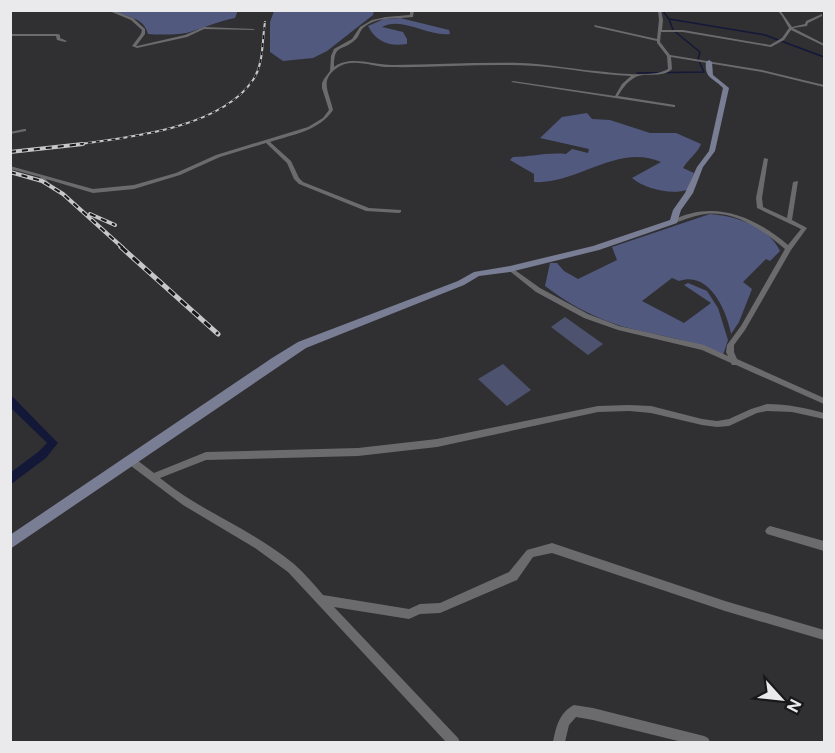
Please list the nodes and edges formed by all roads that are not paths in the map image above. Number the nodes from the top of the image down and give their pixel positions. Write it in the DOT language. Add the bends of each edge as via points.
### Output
graph roads {
  1 [pos="108,10"];
  2 [pos="412,10"];
  3 [pos="659,10"];
  4 [pos="778,10"];
  5 [pos="821,15"];
  6 [pos="595,26"];
  7 [pos="253,28"];
  8 [pos="791,28"];
  9 [pos="660,31"];
  10 [pos="10,35"];
  11 [pos="788,35"];
  12 [pos="805,37"];
  13 [pos="658,40"];
  14 [pos="65,41"];
  15 [pos="825,45"];
  16 [pos="669,56"];
  17 [pos="709,62"];
  18 [pos="332,71"];
  19 [pos="636,74"];
  20 [pos="513,82"];
  21 [pos="825,86"];
  22 [pos="616,97"];
  23 [pos="674,106"];
  24 [pos="24,130"];
  25 [pos="10,133"];
  26 [pos="267,141"];
  27 [pos="766,159"];
  28 [pos="10,167"];
  29 [pos="42,176"];
  30 [pos="796,182"];
  31 [pos="46,183"];
  32 [pos="399,211"];
  33 [pos="674,221"];
  34 [pos="789,221"];
  35 [pos="788,249"];
  36 [pos="510,269"];
  37 [pos="735,363"];
  38 [pos="825,401"];
  39 [pos="825,416"];
  40 [pos="130,460"];
  41 [pos="153,477"];
  42 [pos="770,531"];
  43 [pos="10,543"];
  44 [pos="825,546"];
  45 [pos="320,600"];
  46 [pos="825,635"];
  47 [pos="454,742"];
  48 [pos="559,742"];
  49 [pos="704,742"];
  1 -- 7 [label="street" via="132,19 144,30 134,46 137,47 204,28"];
  2 -- 18 [label="street" via="412,16 380,18 361,28 355,39 336,48 331,57"];
  3 -- 9 [label="street"];
  4 -- 8 [label="street"];
  5 -- 8 [label="street" via="806,25"];
  6 -- 13 [label="street"];
  8 -- 11 [label="street"];
  8 -- 12 [label="street"];
  9 -- 11 [label="street" via="771,46"];
  9 -- 13 [label="street"];
  10 -- 14 [label="street" via="58,35 58,39"];
  11 -- 12 [label="street"];
  12 -- 15 [label="street"];
  13 -- 16 [label="street"];
  16 -- 17 [label="street"];
  16 -- 19 [label="street" via="668,72"];
  17 -- 21 [label="street"];
  17 -- 33 [label="street" via="707,71 726,88 714,144"];
  18 -- 19 [label="street" via="348,62 381,66 538,65"];
  18 -- 26 [label="street" via="322,87 331,110 325,119 310,128"];
  19 -- 22 [label="street"];
  20 -- 22 [label="street"];
  22 -- 23 [label="street"];
  24 -- 25 [label="street"];
  26 -- 29 [label="street" via="178,174 116,190 84,189"];
  26 -- 32 [label="street" via="289,162 301,183 368,210"];
  27 -- 34 [label="street" via="760,208"];
  28 -- 29 [label="street"];
  29 -- 31 [label="street"];
  30 -- 34 [label="street"];
  33 -- 35 [label="street" via="711,212 735,216 764,229"];
  33 -- 36 [label="street" via="596,248"];
  34 -- 35 [label="street" via="804,228"];
  35 -- 37 [label="street" via="731,345"];
  36 -- 37 [label="street" via="538,290 586,316 618,328 704,348"];
  36 -- 40 [label="street" via="477,274 302,345"];
  37 -- 38 [label="street"];
  39 -- 41 [label="street" via="774,408 762,409 732,423 717,424 659,411 598,409 437,443 358,452 206,456"];
  40 -- 41 [label="street"];
  40 -- 43 [label="street"];
  41 -- 45 [label="street" via="263,546 306,580"];
  42 -- 44 [label="street"];
  45 -- 46 [label="street" via="409,614 440,608 513,576 530,553 552,548"];
  45 -- 47 [label="street"];
  48 -- 49 [label="street" via="564,722 574,711"];
}
